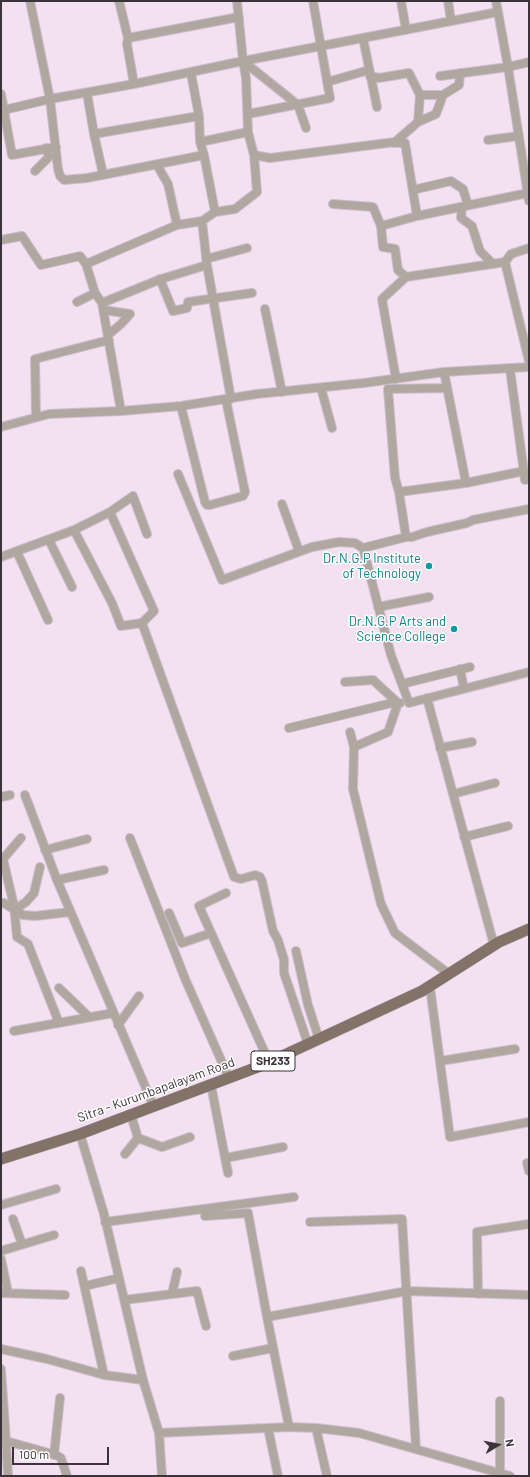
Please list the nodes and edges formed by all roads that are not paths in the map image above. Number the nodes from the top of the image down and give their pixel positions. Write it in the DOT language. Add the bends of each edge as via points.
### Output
graph roads {
  1 [pos="30,1"];
  2 [pos="120,1"];
  3 [pos="237,1"];
  4 [pos="314,1"];
  5 [pos="401,1"];
  6 [pos="448,1"];
  7 [pos="496,1"];
  8 [pos="498,12"];
  9 [pos="239,17"];
  10 [pos="451,21"];
  11 [pos="406,30"];
  12 [pos="128,38"];
  13 [pos="363,38"];
  14 [pos="322,46"];
  15 [pos="243,61"];
  16 [pos="529,62"];
  17 [pos="508,67"];
  18 [pos="191,73"];
  19 [pos="370,73"];
  20 [pos="460,73"];
  21 [pos="440,76"];
  22 [pos="327,82"];
  23 [pos="134,84"];
  24 [pos="87,93"];
  25 [pos="1,94"];
  26 [pos="420,95"];
  27 [pos="443,95"];
  28 [pos="50,99"];
  29 [pos="298,105"];
  30 [pos="377,107"];
  31 [pos="4,110"];
  32 [pos="248,114"];
  33 [pos="199,120"];
  34 [pos="418,122"];
  35 [pos="306,128"];
  36 [pos="248,132"];
  37 [pos="94,134"];
  38 [pos="519,136"];
  39 [pos="488,140"];
  40 [pos="200,142"];
  41 [pos="394,143"];
  42 [pos="56,147"];
  43 [pos="46,148"];
  44 [pos="204,155"];
  45 [pos="254,155"];
  46 [pos="157,165"];
  47 [pos="35,170"];
  48 [pos="103,174"];
  49 [pos="528,183"];
  50 [pos="413,190"];
  51 [pos="528,197"];
  52 [pos="333,204"];
  53 [pos="465,206"];
  54 [pos="215,212"];
  55 [pos="417,216"];
  56 [pos="202,220"];
  57 [pos="177,225"];
  58 [pos="381,226"];
  59 [pos="1,240"];
  60 [pos="247,248"];
  61 [pos="529,248"];
  62 [pos="206,262"];
  63 [pos="505,262"];
  64 [pos="86,264"];
  65 [pos="493,264"];
  66 [pos="406,277"];
  67 [pos="160,279"];
  68 [pos="95,293"];
  69 [pos="252,293"];
  70 [pos="213,298"];
  71 [pos="77,302"];
  72 [pos="103,307"];
  73 [pos="265,309"];
  74 [pos="108,337"];
  75 [pos="529,361"];
  76 [pos="529,367"];
  77 [pos="510,369"];
  78 [pos="444,372"];
  79 [pos="396,379"];
  80 [pos="321,388"];
  81 [pos="447,388"];
  82 [pos="282,392"];
  83 [pos="229,400"];
  84 [pos="182,406"];
  85 [pos="121,411"];
  86 [pos="36,417"];
  87 [pos="1,426"];
  88 [pos="332,428"];
  89 [pos="524,471"];
  90 [pos="178,474"];
  91 [pos="529,479"];
  92 [pos="466,483"];
  93 [pos="399,492"];
  94 [pos="282,504"];
  95 [pos="529,509"];
  96 [pos="110,512"];
  97 [pos="74,530"];
  98 [pos="147,534"];
  99 [pos="406,537"];
  100 [pos="49,540"];
  101 [pos="363,548"];
  102 [pos="299,551"];
  103 [pos="17,552"];
  104 [pos="1,558"];
  105 [pos="72,587"];
  106 [pos="429,597"];
  107 [pos="378,606"];
  108 [pos="48,620"];
  109 [pos="142,623"];
  110 [pos="470,667"];
  111 [pos="460,669"];
  112 [pos="529,672"];
  113 [pos="345,682"];
  114 [pos="402,684"];
  115 [pos="464,688"];
  116 [pos="427,698"];
  117 [pos="409,702"];
  118 [pos="398,703"];
  119 [pos="289,728"];
  120 [pos="350,732"];
  121 [pos="472,742"];
  122 [pos="354,747"];
  123 [pos="440,748"];
  124 [pos="495,783"];
  125 [pos="453,794"];
  126 [pos="10,795"];
  127 [pos="25,795"];
  128 [pos="1,797"];
  129 [pos="508,826"];
  130 [pos="464,837"];
  131 [pos="21,838"];
  132 [pos="130,838"];
  133 [pos="87,839"];
  134 [pos="46,850"];
  135 [pos="2,859"];
  136 [pos="40,867"];
  137 [pos="104,870"];
  138 [pos="57,880"];
  139 [pos="226,893"];
  140 [pos="1,903"];
  141 [pos="14,910"];
  142 [pos="70,912"];
  143 [pos="169,913"];
  144 [pos="529,929"];
  145 [pos="211,933"];
  146 [pos="494,945"];
  147 [pos="296,951"];
  148 [pos="449,974"];
  149 [pos="430,987"];
  150 [pos="59,988"];
  151 [pos="139,996"];
  152 [pos="113,1013"];
  153 [pos="89,1017"];
  154 [pos="59,1023"];
  155 [pos="118,1025"];
  156 [pos="14,1031"];
  157 [pos="319,1039"];
  158 [pos="308,1044"];
  159 [pos="515,1049"];
  160 [pos="440,1061"];
  161 [pos="269,1062"];
  162 [pos="229,1078"];
  163 [pos="211,1085"];
  164 [pos="154,1107"];
  165 [pos="131,1115"];
  166 [pos="529,1122"];
  167 [pos="80,1134"];
  168 [pos="190,1137"];
  169 [pos="138,1138"];
  170 [pos="283,1147"];
  171 [pos="125,1154"];
  172 [pos="225,1158"];
  173 [pos="1,1159"];
  174 [pos="228,1173"];
  175 [pos="56,1189"];
  176 [pos="294,1197"];
  177 [pos="1,1205"];
  178 [pos="205,1216"];
  179 [pos="13,1219"];
  180 [pos="105,1222"];
  181 [pos="310,1222"];
  182 [pos="529,1224"];
  183 [pos="54,1235"];
  184 [pos="22,1244"];
  185 [pos="1,1251"];
  186 [pos="1,1260"];
  187 [pos="81,1271"];
  188 [pos="177,1272"];
  189 [pos="119,1278"];
  190 [pos="84,1286"];
  191 [pos="407,1291"];
  192 [pos="5,1293"];
  193 [pos="172,1294"];
  194 [pos="478,1294"];
  195 [pos="65,1295"];
  196 [pos="529,1295"];
  197 [pos="124,1300"];
  198 [pos="267,1317"];
  199 [pos="206,1326"];
  200 [pos="1,1348"];
  201 [pos="273,1348"];
  202 [pos="234,1356"];
  203 [pos="1,1369"];
  204 [pos="104,1374"];
  205 [pos="143,1380"];
  206 [pos="60,1398"];
  207 [pos="500,1401"];
  208 [pos="289,1427"];
  209 [pos="268,1428"];
  210 [pos="316,1428"];
  211 [pos="159,1434"];
  212 [pos="6,1441"];
  213 [pos="416,1449"];
  214 [pos="54,1454"];
  215 [pos="500,1473"];
  216 [pos="8,1476"];
  217 [pos="67,1476"];
  218 [pos="162,1476"];
  219 [pos="278,1476"];
  220 [pos="327,1476"];
  221 [pos="510,1476"];
  1 -- 28 [label="street"];
  2 -- 12 [label="street"];
  3 -- 9 [label="street"];
  4 -- 14 [label="street" via="313,8"];
  5 -- 11 [label="street"];
  6 -- 10 [label="street"];
  7 -- 8 [label="street"];
  8 -- 10 [label="street"];
  8 -- 17 [label="street"];
  9 -- 12 [label="street"];
  9 -- 15 [label="street"];
  10 -- 11 [label="street"];
  11 -- 13 [label="street"];
  12 -- 23 [label="street"];
  13 -- 14 [label="street"];
  13 -- 19 [label="street"];
  14 -- 15 [label="street"];
  14 -- 22 [label="street"];
  15 -- 18 [label="street"];
  15 -- 29 [label="street"];
  15 -- 32 [label="street"];
  16 -- 17 [label="street"];
  17 -- 20 [label="street"];
  17 -- 38 [label="street"];
  18 -- 23 [label="street"];
  18 -- 33 [label="street"];
  19 -- 22 [label="street"];
  19 -- 26 [label="street" via="378,78 409,73"];
  19 -- 30 [label="street"];
  20 -- 21 [label="street"];
  20 -- 27 [label="street" via="459,85"];
  22 -- 29 [label="street" via="330,98"];
  23 -- 24 [label="street"];
  24 -- 28 [label="street"];
  24 -- 37 [label="street"];
  25 -- 31 [label="street"];
  26 -- 27 [label="street"];
  26 -- 34 [label="street"];
  27 -- 34 [label="street" via="436,114"];
  28 -- 31 [label="street"];
  28 -- 42 [label="street"];
  29 -- 32 [label="street"];
  29 -- 35 [label="street"];
  31 -- 43 [label="street" via="12,155"];
  32 -- 36 [label="street"];
  33 -- 37 [label="street" via="180,119"];
  33 -- 40 [label="street"];
  34 -- 41 [label="street"];
  36 -- 40 [label="street"];
  36 -- 45 [label="street"];
  37 -- 48 [label="street"];
  38 -- 39 [label="street"];
  38 -- 49 [label="street"];
  40 -- 44 [label="street"];
  41 -- 45 [label="street" via="270,158"];
  41 -- 50 [label="street" via="405,143"];
  42 -- 43 [label="street"];
  42 -- 48 [label="street" via="58,169 64,180"];
  43 -- 47 [label="street" via="49,157"];
  44 -- 46 [label="street"];
  44 -- 54 [label="street"];
  45 -- 54 [label="street" via="257,192 235,209"];
  46 -- 48 [label="street"];
  46 -- 57 [label="street" via="168,184"];
  49 -- 51 [label="street"];
  50 -- 53 [label="street" via="451,180 463,189"];
  50 -- 55 [label="street"];
  51 -- 53 [label="street"];
  52 -- 58 [label="street" via="373,207"];
  53 -- 55 [label="street"];
  53 -- 65 [label="street" via="461,218 472,226 480,250"];
  54 -- 56 [label="street"];
  55 -- 58 [label="street"];
  56 -- 57 [label="street"];
  56 -- 62 [label="street"];
  57 -- 64 [label="street"];
  58 -- 66 [label="street" via="383,247 395,249 398,270"];
  59 -- 64 [label="street" via="22,236 42,265 80,256"];
  60 -- 62 [label="street"];
  61 -- 63 [label="street" via="511,254"];
  62 -- 67 [label="street"];
  62 -- 70 [label="street"];
  63 -- 65 [label="street"];
  63 -- 75 [label="street"];
  64 -- 68 [label="street"];
  65 -- 66 [label="street"];
  66 -- 79 [label="street" via="382,299"];
  67 -- 70 [label="street" via="173,311 187,308 188,302"];
  67 -- 72 [label="street"];
  68 -- 71 [label="street"];
  68 -- 72 [label="street"];
  69 -- 70 [label="street"];
  70 -- 83 [label="street"];
  72 -- 74 [label="street"];
  72 -- 74 [label="street" via="130,314"];
  73 -- 82 [label="street"];
  74 -- 85 [label="street"];
  74 -- 86 [label="street" via="35,359"];
  76 -- 77 [label="street"];
  77 -- 78 [label="street"];
  77 -- 89 [label="street"];
  78 -- 79 [label="street"];
  78 -- 81 [label="street"];
  79 -- 80 [label="street"];
  80 -- 82 [label="street"];
  80 -- 88 [label="street"];
  81 -- 92 [label="street"];
  81 -- 93 [label="street" via="388,389 395,478"];
  82 -- 83 [label="street"];
  83 -- 84 [label="street"];
  83 -- 84 [label="street" via="245,492 243,496 210,505 205,502"];
  84 -- 85 [label="street"];
  85 -- 86 [label="street" via="49,414"];
  86 -- 87 [label="street"];
  89 -- 91 [label="street" via="525,480"];
  89 -- 92 [label="street"];
  90 -- 102 [label="street" via="222,580"];
  92 -- 93 [label="street"];
  93 -- 99 [label="street"];
  94 -- 102 [label="street"];
  95 -- 99 [label="street"];
  96 -- 97 [label="street"];
  96 -- 98 [label="street" via="133,496"];
  96 -- 109 [label="street" via="154,611"];
  97 -- 100 [label="street"];
  97 -- 109 [label="street" via="122,626"];
  99 -- 101 [label="street"];
  100 -- 103 [label="street"];
  100 -- 105 [label="street"];
  101 -- 102 [label="street" via="355,543 339,542 312,546"];
  101 -- 107 [label="street"];
  103 -- 104 [label="street"];
  103 -- 108 [label="street"];
  106 -- 107 [label="street"];
  107 -- 114 [label="street" via="391,656"];
  109 -- 158 [label="street" via="234,877 241,879 255,875 262,881 284,960 284,973"];
  110 -- 111 [label="street"];
  111 -- 114 [label="street"];
  111 -- 115 [label="street"];
  112 -- 115 [label="street"];
  113 -- 118 [label="street" via="373,680"];
  114 -- 117 [label="street"];
  115 -- 116 [label="street"];
  116 -- 117 [label="street"];
  116 -- 123 [label="street"];
  117 -- 118 [label="street"];
  118 -- 119 [label="street"];
  118 -- 122 [label="street" via="388,732"];
  120 -- 122 [label="street"];
  121 -- 123 [label="street"];
  122 -- 148 [label="street" via="353,789 381,904 395,933"];
  123 -- 125 [label="street"];
  124 -- 125 [label="street"];
  125 -- 130 [label="street"];
  126 -- 128 [label="street"];
  127 -- 134 [label="street"];
  129 -- 130 [label="street"];
  130 -- 146 [label="street"];
  131 -- 135 [label="street"];
  132 -- 162 [label="street" via="186,980"];
  133 -- 134 [label="street"];
  134 -- 138 [label="street"];
  135 -- 141 [label="street"];
  136 -- 141 [label="street" via="34,893"];
  137 -- 138 [label="street"];
  138 -- 142 [label="street"];
  139 -- 145 [label="street" via="199,906"];
  140 -- 141 [label="street"];
  141 -- 142 [label="street" via="23,915 35,916"];
  141 -- 154 [label="street" via="17,937 28,944"];
  142 -- 152 [label="street"];
  143 -- 145 [label="street" via="182,943"];
  144 -- 146 [label="main road, Sitra - Kurumbapalayam Road / SH233"];
  145 -- 161 [label="street"];
  146 -- 148 [label="main road, Sitra - Kurumbapalayam Road / SH233"];
  147 -- 157 [label="street" via="308,1005"];
  148 -- 149 [label="main road, Sitra - Kurumbapalayam Road / SH233"];
  149 -- 157 [label="main road, Sitra - Kurumbapalayam Road / SH233"];
  149 -- 160 [label="street"];
  150 -- 153 [label="street"];
  151 -- 155 [label="street"];
  152 -- 153 [label="street"];
  152 -- 155 [label="street"];
  153 -- 154 [label="street"];
  154 -- 156 [label="street"];
  155 -- 164 [label="street"];
  157 -- 158 [label="main road, Sitra - Kurumbapalayam Road / SH233"];
  158 -- 161 [label="main road, Sitra - Kurumbapalayam Road / SH233"];
  159 -- 160 [label="street"];
  160 -- 166 [label="street" via="450,1137"];
  161 -- 162 [label="main road, Sitra - Kurumbapalayam Road / SH233"];
  162 -- 163 [label="main road, Sitra - Kurumbapalayam Road / SH233"];
  163 -- 164 [label="main road, Sitra - Kurumbapalayam Road / SH233"];
  163 -- 172 [label="street"];
  164 -- 165 [label="main road, Sitra - Kurumbapalayam Road / SH233"];
  165 -- 167 [label="main road, Sitra - Kurumbapalayam Road / SH233"];
  165 -- 169 [label="street"];
  167 -- 173 [label="main road, Sitra - Kurumbapalayam Road / SH233"];
  167 -- 180 [label="street"];
  168 -- 169 [label="street" via="162,1147"];
  169 -- 171 [label="street"];
  170 -- 172 [label="street"];
  172 -- 174 [label="street"];
  175 -- 177 [label="street"];
  176 -- 180 [label="street"];
  178 -- 198 [label="street" via="248,1213"];
  179 -- 184 [label="street"];
  180 -- 189 [label="street"];
  181 -- 191 [label="street" via="402,1219"];
  182 -- 194 [label="street" via="477,1232"];
  183 -- 184 [label="street"];
  184 -- 185 [label="street"];
  186 -- 192 [label="street"];
  187 -- 190 [label="street"];
  188 -- 193 [label="street"];
  189 -- 190 [label="street"];
  189 -- 197 [label="street"];
  190 -- 204 [label="street"];
  191 -- 194 [label="street"];
  191 -- 198 [label="street"];
  191 -- 213 [label="street"];
  192 -- 195 [label="street"];
  193 -- 197 [label="street"];
  193 -- 199 [label="street" via="197,1291"];
  194 -- 196 [label="street"];
  197 -- 205 [label="street"];
  198 -- 201 [label="street"];
  200 -- 204 [label="street"];
  201 -- 202 [label="street"];
  201 -- 208 [label="street"];
  203 -- 212 [label="street"];
  204 -- 205 [label="street"];
  205 -- 211 [label="street"];
  206 -- 214 [label="street"];
  207 -- 215 [label="street"];
  208 -- 209 [label="street"];
  208 -- 210 [label="street"];
  209 -- 211 [label="street"];
  209 -- 219 [label="street"];
  210 -- 213 [label="street" via="359,1433"];
  210 -- 220 [label="street"];
  211 -- 218 [label="street"];
  212 -- 214 [label="street"];
  212 -- 216 [label="street"];
  213 -- 215 [label="street"];
  214 -- 217 [label="street" via="61,1458"];
  215 -- 221 [label="street"];
}
